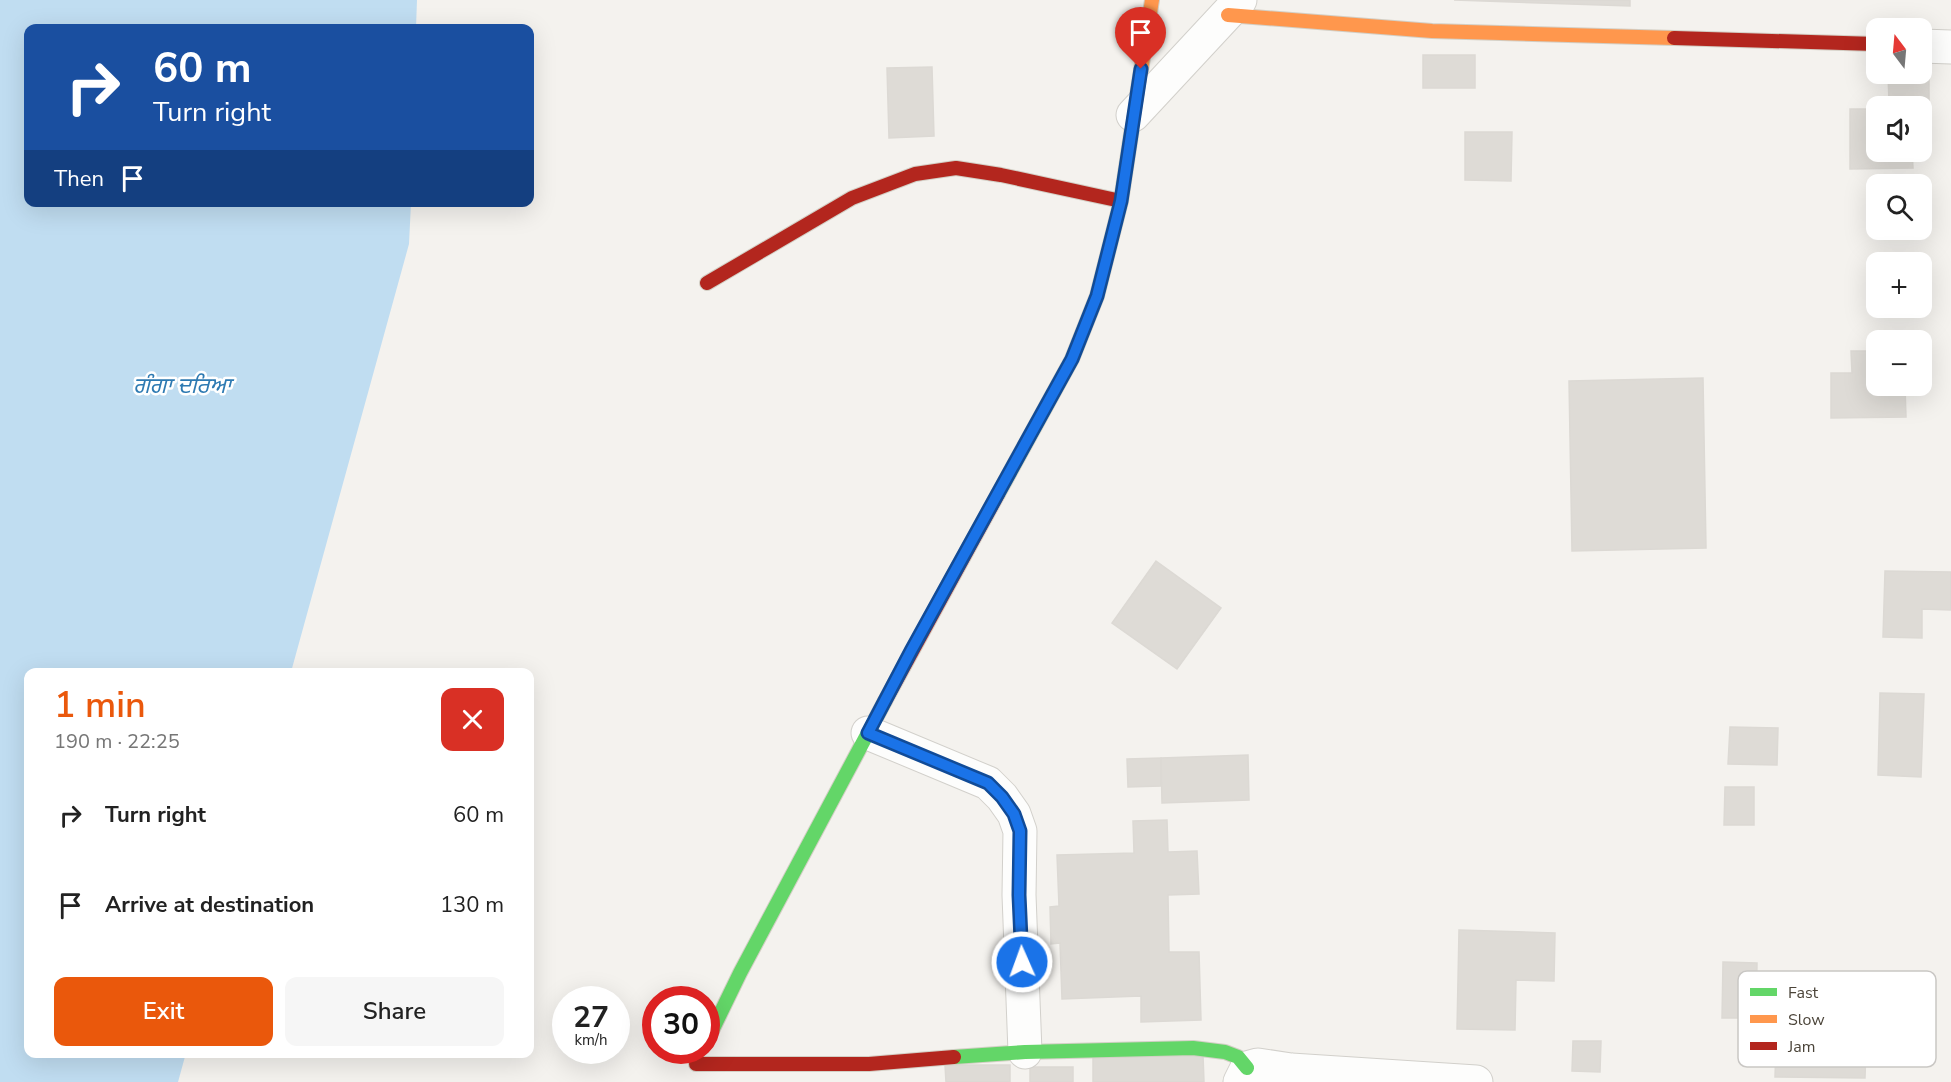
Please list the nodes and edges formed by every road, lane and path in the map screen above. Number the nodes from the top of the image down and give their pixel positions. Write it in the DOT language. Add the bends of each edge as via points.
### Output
graph roads {
  1 [pos="1152,0"];
  2 [pos="1234,8"];
  3 [pos="1866,44"];
  4 [pos="1932,46"];
  5 [pos="1951,47"];
  6 [pos="1133,115"];
  7 [pos="1121,201"];
  8 [pos="707,283"];
  9 [pos="868,733"];
  10 [pos="720,1014"];
  11 [pos="1025,1052"];
  12 [pos="696,1064"];
  13 [pos="1244,1075"];
  14 [pos="1476,1082"];
  1 -- 6 [label="street"];
  2 -- 3 [label="street" via="1432,31"];
  2 -- 6 [label="street"];
  4 -- 5 [label="street"];
  6 -- 7 [label="street"];
  7 -- 8 [label="street" via="956,168 915,174 852,198"];
  7 -- 9 [label="street" via="1097,296 1072,359"];
  9 -- 10 [label="street"];
  9 -- 11 [label="street" via="988,783 1014,814 1020,831"];
  11 -- 12 [label="street" via="869,1064 693,1069"];
  11 -- 13 [label="street" via="1193,1048 1225,1052 1238,1058"];
  13 -- 14 [label="street" via="1258,1065"];
}
